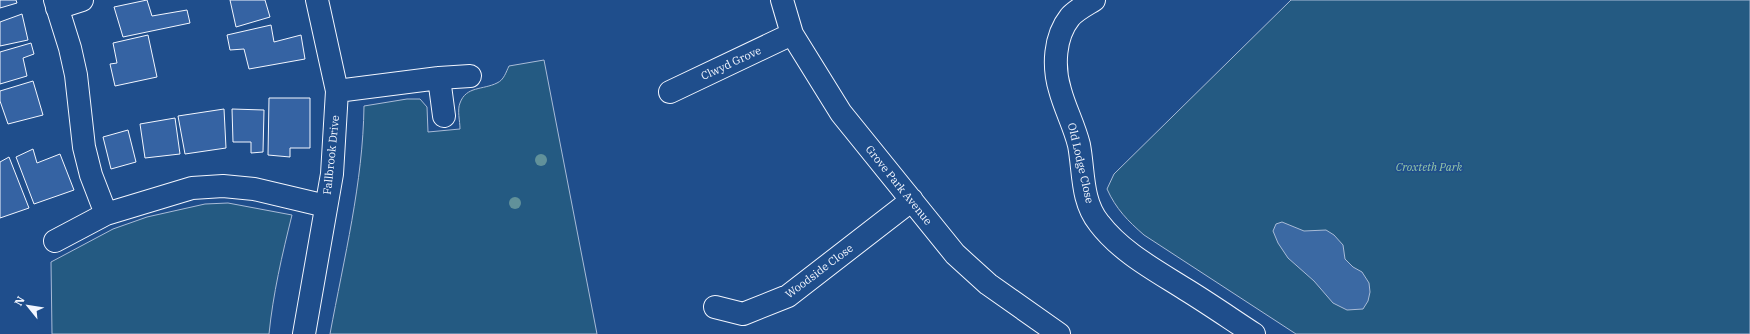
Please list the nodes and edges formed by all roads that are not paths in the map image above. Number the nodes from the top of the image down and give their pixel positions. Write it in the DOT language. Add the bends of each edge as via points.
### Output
graph roads {
  1 [pos="82,0"];
  2 [pos="317,0"];
  3 [pos="782,0"];
  4 [pos="1094,0"];
  5 [pos="56,4"];
  6 [pos="792,34"];
  7 [pos="470,76"];
  8 [pos="439,78"];
  9 [pos="337,91"];
  10 [pos="670,92"];
  11 [pos="444,116"];
  12 [pos="912,200"];
  13 [pos="326,206"];
  14 [pos="106,214"];
  15 [pos="55,241"];
  16 [pos="715,307"];
  17 [pos="304,334"];
  18 [pos="1059,334"];
  19 [pos="1254,334"];
  1 -- 5 [label="street"];
  2 -- 9 [label="street, Fallbrook Drive"];
  3 -- 6 [label="street, Grove Park Avenue"];
  4 -- 19 [label="street, Old Lodge Close" via="1070,17 1061,33 1056,70 1060,90 1075,129 1089,204 1098,222 1138,260"];
  5 -- 14 [label="street" via="76,75 84,147 91,175"];
  6 -- 10 [label="street, Clwyd Grove"];
  6 -- 12 [label="street, Grove Park Avenue" via="841,113"];
  7 -- 8 [label="street"];
  8 -- 9 [label="street"];
  8 -- 11 [label="street"];
  9 -- 13 [label="street, Fallbrook Drive" via="332,174"];
  12 -- 16 [label="street, Woodside Close" via="788,296 743,314"];
  12 -- 18 [label="street, Grove Park Avenue" via="955,254 988,284"];
  13 -- 14 [label="street" via="254,189 222,186 192,188"];
  13 -- 17 [label="street, Fallbrook Drive"];
  14 -- 15 [label="street"];
}
